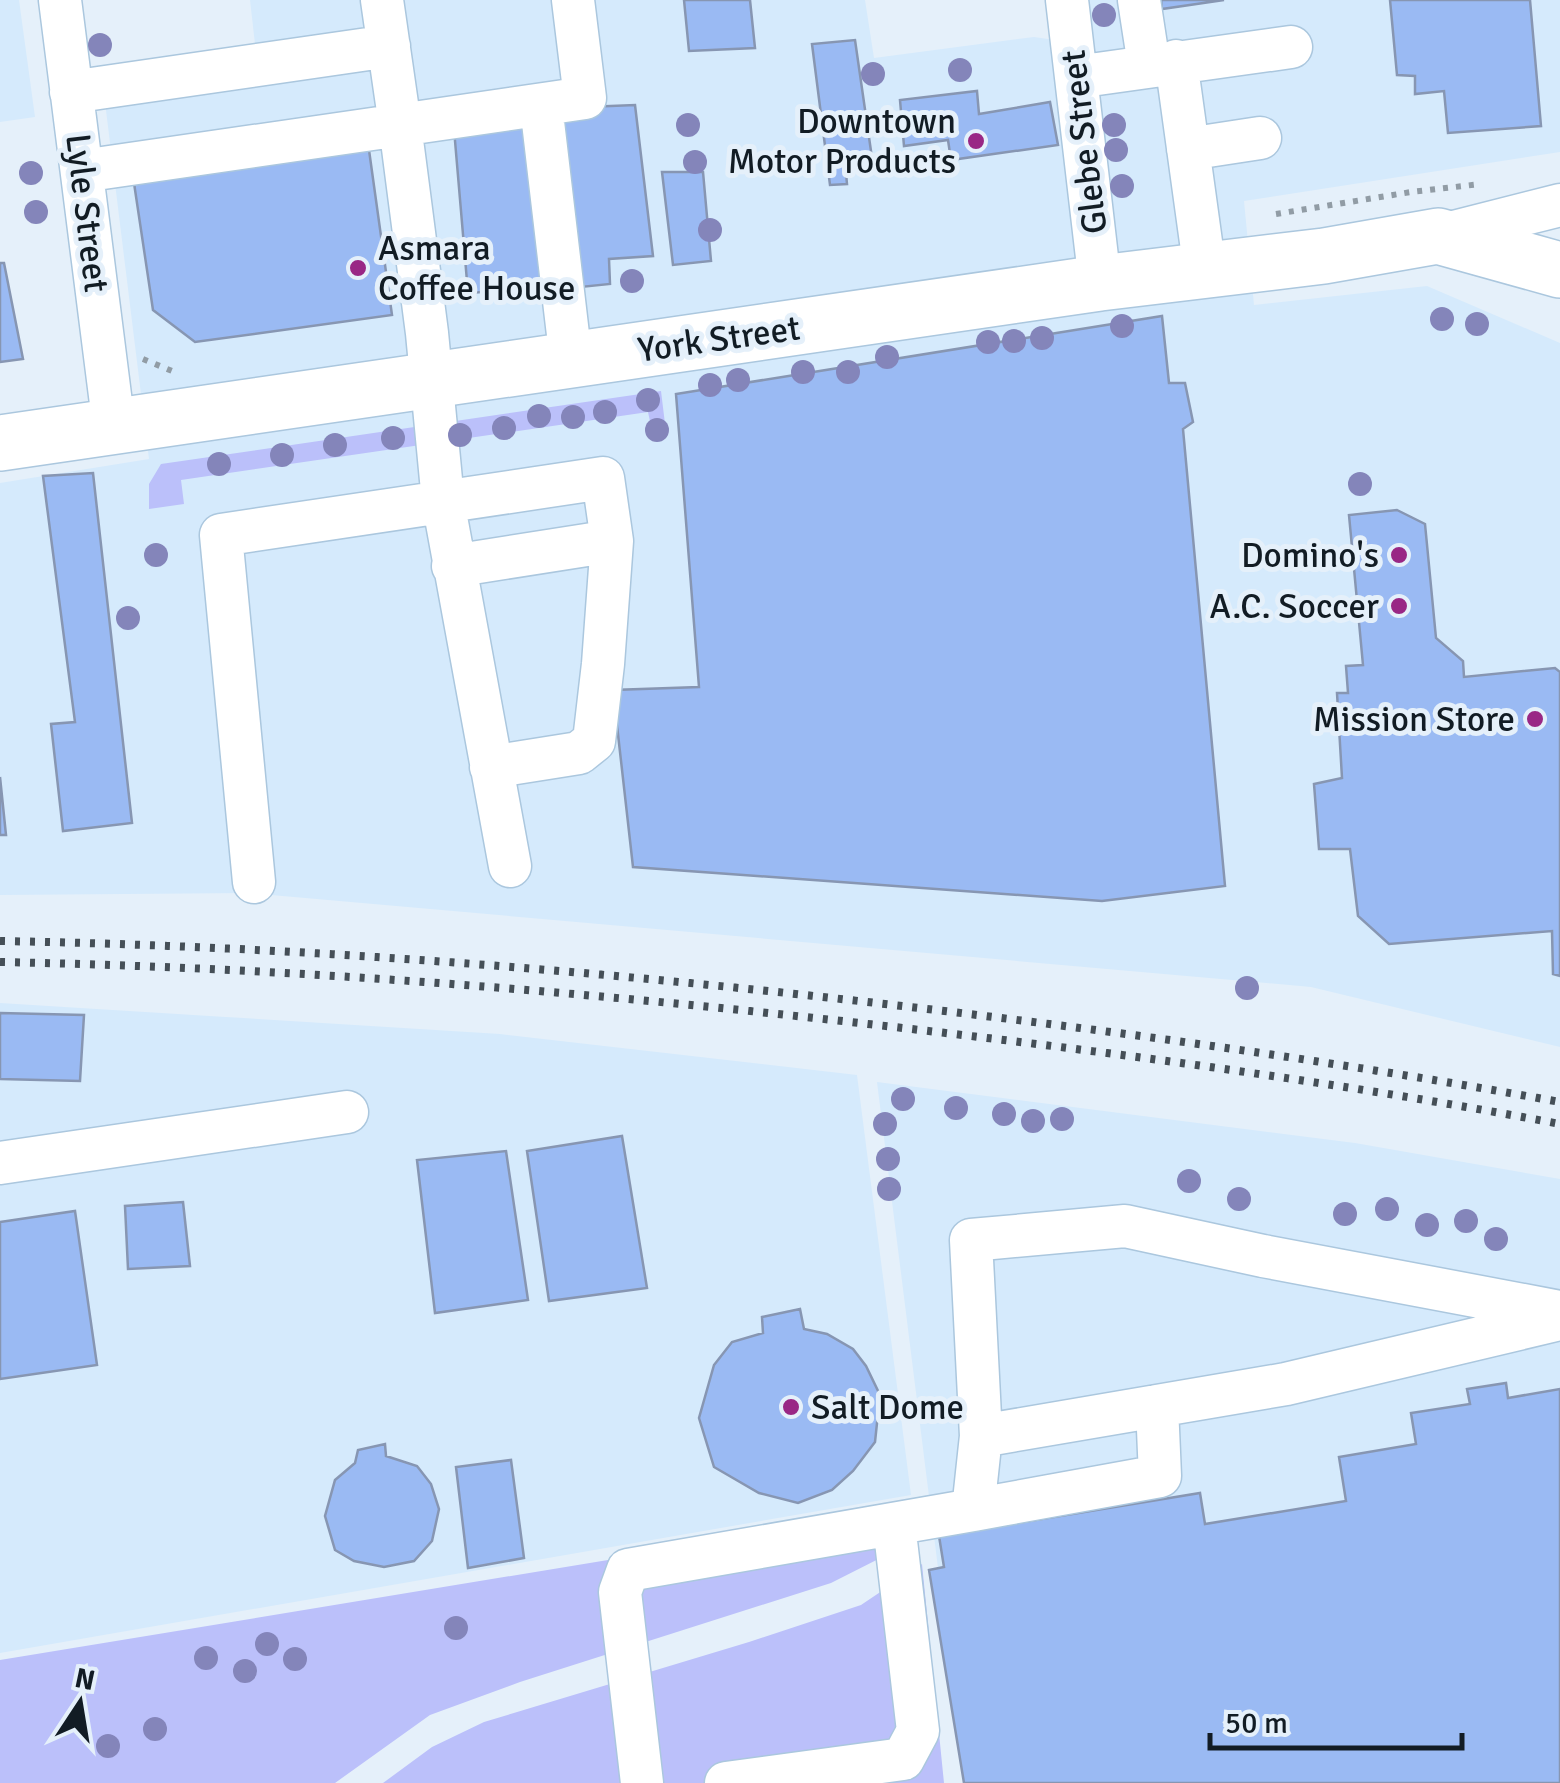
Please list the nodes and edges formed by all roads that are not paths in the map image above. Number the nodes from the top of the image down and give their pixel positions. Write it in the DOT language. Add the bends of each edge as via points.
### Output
graph roads {
  1 [pos="60,0"];
  2 [pos="382,0"];
  3 [pos="573,0"];
  4 [pos="1067,0"];
  5 [pos="1139,0"];
  6 [pos="389,46"];
  7 [pos="1292,46"];
  8 [pos="1162,64"];
  9 [pos="1076,77"];
  10 [pos="72,92"];
  11 [pos="541,104"];
  12 [pos="400,126"];
  13 [pos="1260,138"];
  14 [pos="1188,149"];
  15 [pos="82,171"];
  16 [pos="1560,205"];
  17 [pos="1438,236"];
  18 [pos="1560,270"];
  19 [pos="1206,272"];
  20 [pos="1100,284"];
  21 [pos="571,360"];
  22 [pos="429,382"];
  23 [pos="114,427"];
  24 [pos="0,443"];
  25 [pos="443,501"];
  26 [pos="612,541"];
  27 [pos="453,566"];
  28 [pos="491,768"];
  29 [pos="510,866"];
  30 [pos="254,882"];
  31 [pos="347,1112"];
  32 [pos="0,1163"];
  33 [pos="1560,1316"];
  34 [pos="1157,1406"];
  35 [pos="981,1436"];
  36 [pos="973,1510"];
  37 [pos="894,1524"];
  38 [pos="642,1783"];
  39 [pos="726,1783"];
  1 -- 10 [label="street, Lyle Street"];
  2 -- 6 [label="street"];
  3 -- 11 [label="street" via="585,98"];
  4 -- 9 [label="street, Glebe Street"];
  5 -- 8 [label="street"];
  6 -- 10 [label="street"];
  6 -- 12 [label="street"];
  7 -- 8 [label="street"];
  8 -- 9 [label="street"];
  8 -- 14 [label="street"];
  9 -- 20 [label="street, Glebe Street"];
  10 -- 15 [label="street, Lyle Street"];
  11 -- 12 [label="street"];
  11 -- 21 [label="street"];
  12 -- 15 [label="street"];
  12 -- 22 [label="street"];
  13 -- 14 [label="street"];
  14 -- 19 [label="street"];
  15 -- 23 [label="street, Lyle Street"];
  16 -- 17 [label="street, York Street"];
  17 -- 18 [label="main road, York Street"];
  17 -- 19 [label="main road, York Street"];
  19 -- 20 [label="main road, York Street"];
  20 -- 21 [label="main road, York Street"];
  21 -- 22 [label="main road, York Street"];
  22 -- 23 [label="main road, York Street"];
  22 -- 25 [label="street"];
  23 -- 24 [label="main road, York Street"];
  25 -- 26 [label="street" via="603,478"];
  25 -- 27 [label="street"];
  25 -- 30 [label="street" via="221,536"];
  26 -- 27 [label="street"];
  26 -- 28 [label="street" via="594,741 579,753"];
  27 -- 28 [label="street"];
  28 -- 29 [label="street"];
  31 -- 32 [label="street"];
  33 -- 34 [label="street" via="1286,1384"];
  33 -- 35 [label="street" via="1125,1226 971,1240"];
  34 -- 35 [label="street"];
  34 -- 36 [label="street" via="1160,1476"];
  35 -- 36 [label="street"];
  36 -- 37 [label="street"];
  37 -- 38 [label="street" via="628,1570 620,1592"];
  37 -- 39 [label="street" via="918,1731 904,1759"];
}
